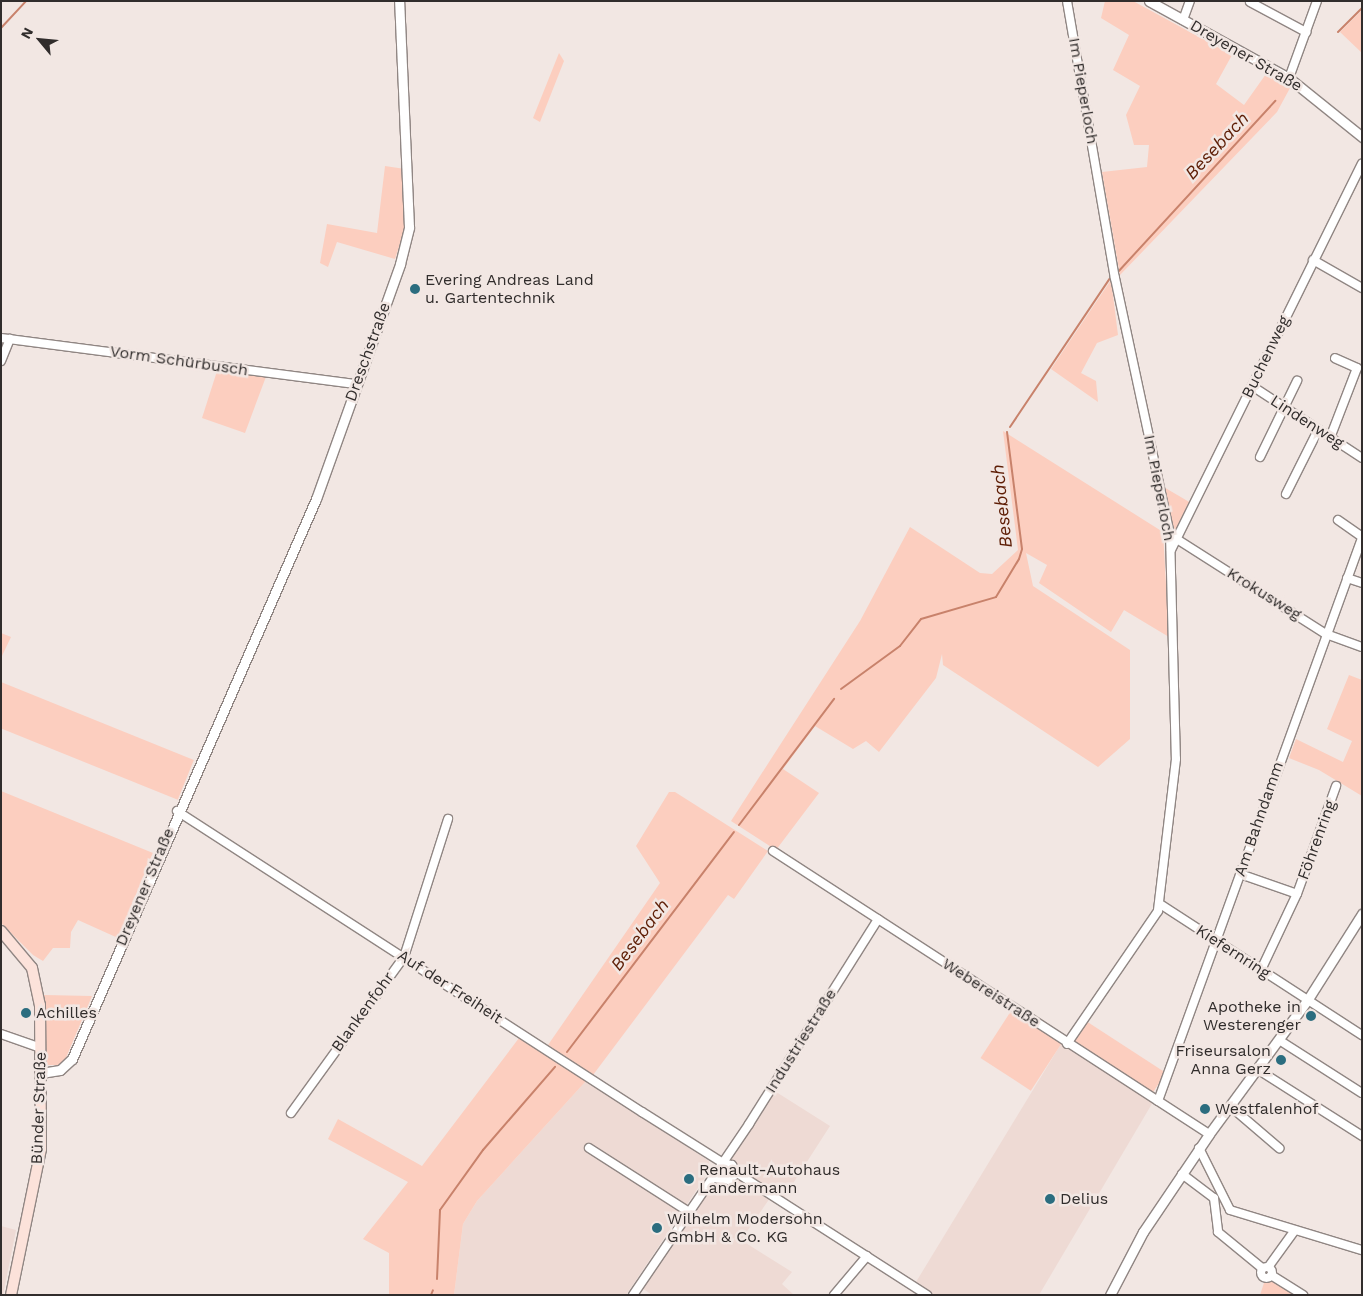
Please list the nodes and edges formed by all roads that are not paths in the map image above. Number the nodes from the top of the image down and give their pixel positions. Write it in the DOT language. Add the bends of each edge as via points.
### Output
graph roads {
  1 [pos="400,1"];
  2 [pos="1067,1"];
  3 [pos="1149,1"];
  4 [pos="1190,1"];
  5 [pos="1317,1"];
  6 [pos="1250,2"];
  7 [pos="1183,20"];
  8 [pos="1306,32"];
  9 [pos="1289,78"];
  10 [pos="1362,137"];
  11 [pos="1362,164"];
  12 [pos="1313,260"];
  13 [pos="1362,288"];
  14 [pos="1,338"];
  15 [pos="10,339"];
  16 [pos="1336,358"];
  17 [pos="1,361"];
  18 [pos="1297,381"];
  19 [pos="357,384"];
  20 [pos="1252,386"];
  21 [pos="1285,407"];
  22 [pos="1318,430"];
  23 [pos="1330,438"];
  24 [pos="1260,457"];
  25 [pos="1362,458"];
  26 [pos="1286,494"];
  27 [pos="1338,520"];
  28 [pos="1173,536"];
  29 [pos="1362,537"];
  30 [pos="1171,551"];
  31 [pos="1346,578"];
  32 [pos="1362,583"];
  33 [pos="1326,634"];
  34 [pos="1362,647"];
  35 [pos="233,683"];
  36 [pos="1336,786"];
  37 [pos="177,812"];
  38 [pos="448,819"];
  39 [pos="773,851"];
  40 [pos="1240,874"];
  41 [pos="1297,894"];
  42 [pos="1160,904"];
  43 [pos="1362,914"];
  44 [pos="878,919"];
  45 [pos="1,932"];
  46 [pos="1217,942"];
  47 [pos="404,957"];
  48 [pos="1261,970"];
  49 [pos="1308,999"];
  50 [pos="1,1034"];
  51 [pos="1362,1035"];
  52 [pos="1279,1040"];
  53 [pos="1067,1044"];
  54 [pos="41,1048"];
  55 [pos="1257,1068"];
  56 [pos="41,1073"];
  57 [pos="1362,1093"];
  58 [pos="1158,1101"];
  59 [pos="1230,1106"];
  60 [pos="291,1113"];
  61 [pos="1209,1134"];
  62 [pos="1362,1136"];
  63 [pos="1201,1146"];
  64 [pos="589,1148"];
  65 [pos="1279,1148"];
  66 [pos="723,1163"];
  67 [pos="737,1173"];
  68 [pos="1182,1174"];
  69 [pos="713,1178"];
  70 [pos="689,1212"];
  71 [pos="1294,1230"];
  72 [pos="1362,1250"];
  73 [pos="867,1256"];
  74 [pos="1265,1267"];
  75 [pos="10,1295"];
  76 [pos="633,1295"];
  77 [pos="834,1295"];
  78 [pos="927,1295"];
  79 [pos="1110,1295"];
  80 [pos="1303,1295"];
  1 -- 19 [label="street, Dreschstraße" via="409,227"];
  2 -- 28 [label="street, Im Pieperloch" via="1115,278"];
  3 -- 7 [label="street, Dreyener Straße"];
  4 -- 7 [label="street"];
  5 -- 8 [label="street"];
  6 -- 8 [label="street"];
  7 -- 9 [label="street, Dreyener Straße"];
  8 -- 9 [label="street"];
  9 -- 10 [label="street, Dreyener Straße"];
  11 -- 12 [label="street, Buchenweg"];
  12 -- 13 [label="street"];
  12 -- 20 [label="street, Buchenweg"];
  14 -- 15 [label="street, Vorm Schürbusch"];
  15 -- 17 [label="street"];
  15 -- 19 [label="street, Vorm Schürbusch"];
  16 -- 23 [label="street" via="1357,368"];
  18 -- 21 [label="street"];
  19 -- 35 [label="street, Dreschstraße" via="316,499"];
  20 -- 21 [label="street, Lindenweg"];
  20 -- 28 [label="street, Buchenweg"];
  21 -- 22 [label="street, Lindenweg"];
  21 -- 24 [label="street"];
  22 -- 23 [label="street, Lindenweg"];
  22 -- 26 [label="street"];
  23 -- 25 [label="street, Lindenweg"];
  27 -- 29 [label="street"];
  28 -- 30 [label="street, Buchenweg"];
  28 -- 33 [label="street, Krokusweg"];
  29 -- 31 [label="street, Am Bahndamm"];
  30 -- 42 [label="street, Im Pieperloch" via="1176,759"];
  31 -- 32 [label="street"];
  31 -- 33 [label="street, Am Bahndamm"];
  33 -- 34 [label="street, Krokusweg"];
  33 -- 40 [label="street, Am Bahndamm"];
  35 -- 37 [label="street, Dreyener Straße"];
  36 -- 41 [label="street, Föhrenring"];
  37 -- 47 [label="street, Auf der Freiheit"];
  37 -- 56 [label="street, Dreyener Straße" via="72,1059 60,1070"];
  38 -- 47 [label="street, Blankenfohr"];
  39 -- 44 [label="street, Webereistraße"];
  40 -- 41 [label="street, Föhrenring"];
  40 -- 46 [label="street, Am Bahndamm"];
  41 -- 48 [label="street, Föhrenring"];
  42 -- 46 [label="street, Kiefernring"];
  42 -- 53 [label="street, Im Pieperloch"];
  43 -- 49 [label="street"];
  44 -- 53 [label="street, Webereistraße"];
  44 -- 66 [label="street, Industriestraße"];
  45 -- 54 [label="main road, Bünder Straße" via="25,957 36,976"];
  46 -- 48 [label="street, Kiefernring"];
  46 -- 58 [label="street, Am Bahndamm"];
  47 -- 60 [label="street, Blankenfohr"];
  47 -- 66 [label="street, Auf der Freiheit"];
  48 -- 49 [label="street, Kiefernring"];
  49 -- 51 [label="street, Kiefernring"];
  49 -- 52 [label="street"];
  50 -- 54 [label="street"];
  52 -- 55 [label="street"];
  52 -- 57 [label="street"];
  53 -- 58 [label="street, Webereistraße"];
  54 -- 56 [label="main road, Bünder Straße"];
  55 -- 59 [label="street"];
  55 -- 62 [label="street"];
  56 -- 75 [label="main road, Bünder Straße" via="39,1166"];
  58 -- 61 [label="street, Webereistraße"];
  59 -- 61 [label="street"];
  59 -- 65 [label="street"];
  61 -- 63 [label="street"];
  63 -- 68 [label="street"];
  63 -- 71 [label="street" via="1230,1210"];
  64 -- 70 [label="street"];
  66 -- 67 [label="street" via="732,1165"];
  66 -- 69 [label="street, Industriestraße"];
  67 -- 69 [label="street" via="729,1180"];
  67 -- 73 [label="street"];
  68 -- 74 [label="street" via="1214,1198 1218,1232"];
  68 -- 79 [label="street" via="1128,1256"];
  69 -- 70 [label="street, Industriestraße"];
  70 -- 76 [label="street, Industriestraße"];
  71 -- 72 [label="street"];
  71 -- 74 [label="street"];
  73 -- 77 [label="street"];
  73 -- 78 [label="street"];
  74 -- 80 [label="street" via="1271,1275"];
}
